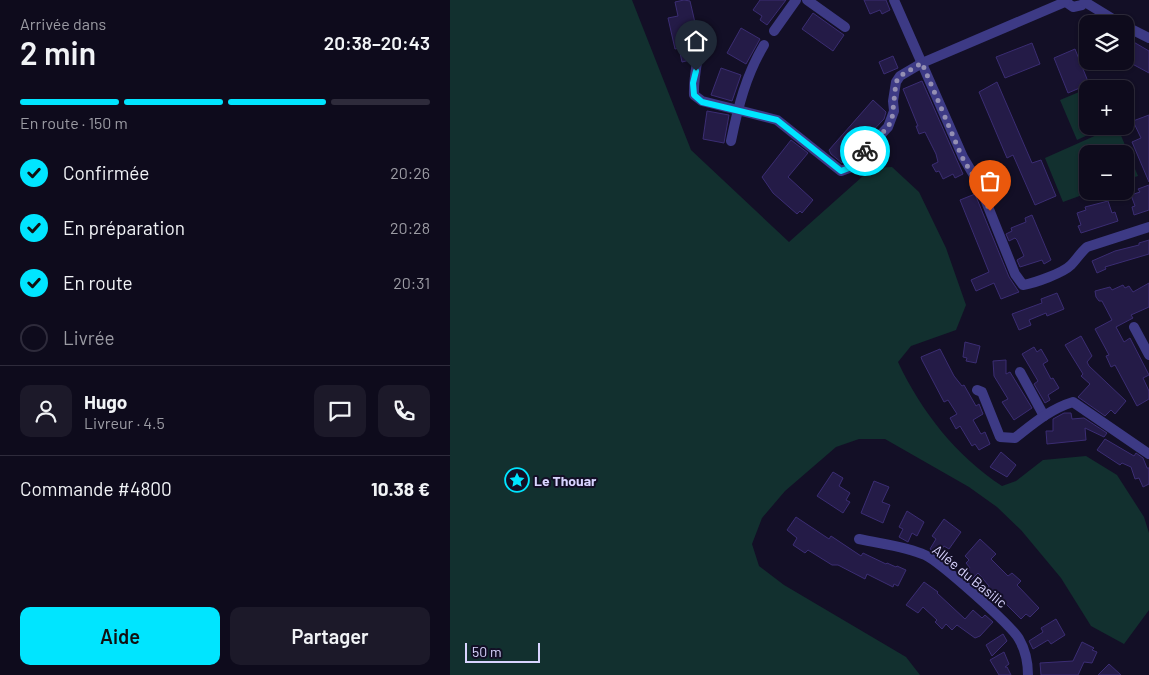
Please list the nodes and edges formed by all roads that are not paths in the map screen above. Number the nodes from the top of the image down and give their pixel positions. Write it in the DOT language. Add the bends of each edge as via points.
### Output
graph roads {
  1 [pos="796,0"];
  2 [pos="807,0"];
  3 [pos="894,0"];
  4 [pos="1064,1"];
  5 [pos="1085,1"];
  6 [pos="1107,15"];
  7 [pos="846,26"];
  8 [pos="1134,30"];
  9 [pos="774,31"];
  10 [pos="701,32"];
  11 [pos="1149,38"];
  12 [pos="764,45"];
  13 [pos="922,63"];
  14 [pos="738,110"];
  15 [pos="731,142"];
  16 [pos="1149,226"];
  17 [pos="1134,327"];
  18 [pos="1149,355"];
  19 [pos="1020,372"];
  20 [pos="977,390"];
  21 [pos="1044,416"];
  22 [pos="1149,454"];
  23 [pos="859,539"];
  24 [pos="1028,675"];
  1 -- 9 [label="street"];
  2 -- 7 [label="street"];
  3 -- 13 [label="street"];
  4 -- 5 [label="street" via="1073,7"];
  4 -- 13 [label="street"];
  5 -- 6 [label="street"];
  8 -- 11 [label="street"];
  10 -- 14 [label="street" via="694,95 702,102"];
  12 -- 14 [label="street" via="753,63"];
  13 -- 14 [label="street" via="896,82 894,111 888,127 849,168 841,171 777,120"];
  13 -- 16 [label="street" via="1015,274 1024,285 1034,284 1070,266 1087,248"];
  14 -- 15 [label="street"];
  17 -- 18 [label="street"];
  19 -- 21 [label="street"];
  20 -- 21 [label="street" via="982,392 1000,437 1015,438"];
  21 -- 22 [label="street" via="1073,402"];
  23 -- 24 [label="street, Allée du Basilic" via="927,556 941,566 1018,636 1028,657"];
}
